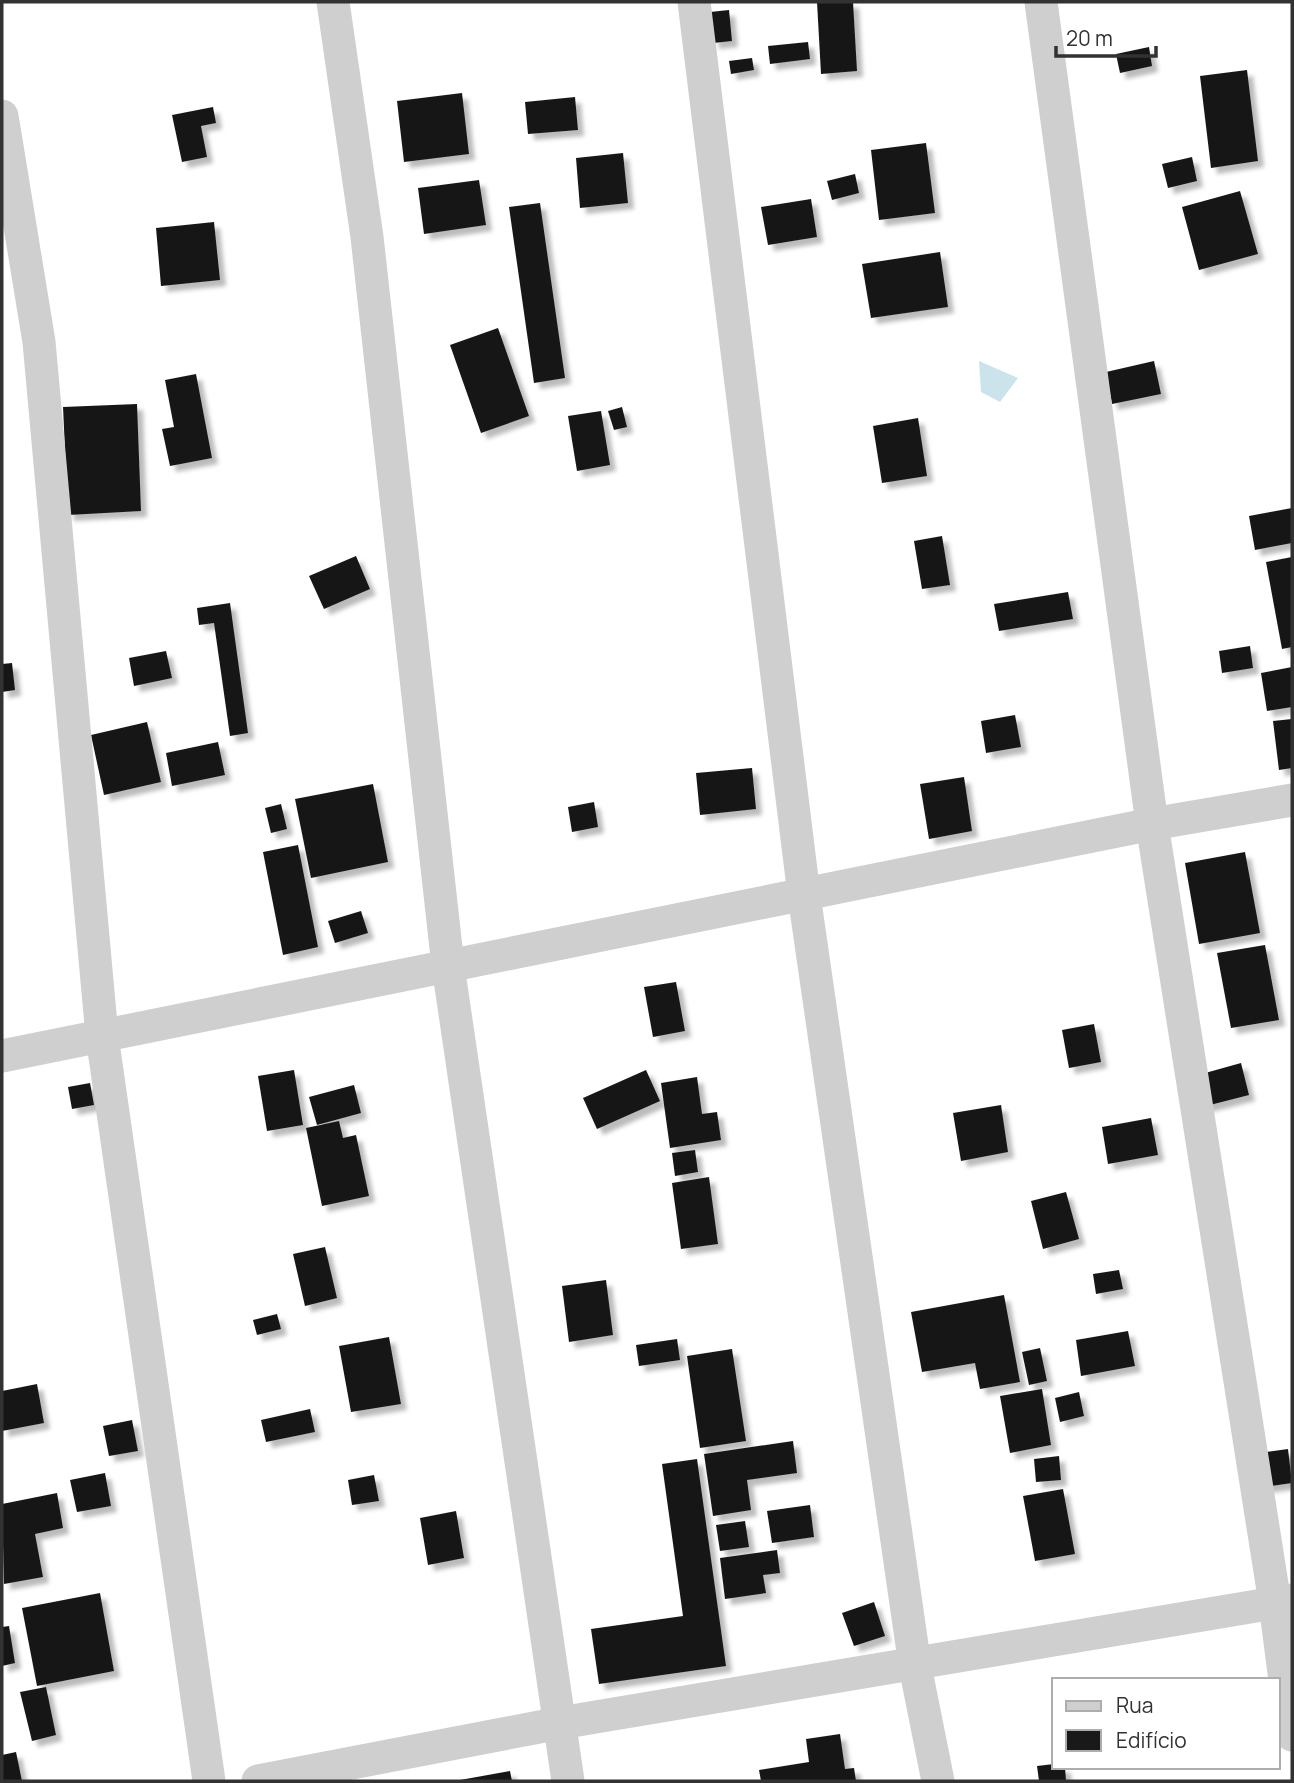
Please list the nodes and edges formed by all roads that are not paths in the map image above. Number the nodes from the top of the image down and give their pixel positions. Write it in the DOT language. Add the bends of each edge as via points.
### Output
graph roads {
  1 [pos="333,2"];
  2 [pos="694,2"];
  3 [pos="1041,2"];
  4 [pos="2,116"];
  5 [pos="1292,800"];
  6 [pos="1152,824"];
  7 [pos="804,895"];
  8 [pos="448,966"];
  9 [pos="102,1036"];
  10 [pos="2,1056"];
  11 [pos="1284,1602"];
  12 [pos="915,1666"];
  13 [pos="560,1723"];
  14 [pos="1292,1735"];
  15 [pos="209,1781"];
  16 [pos="258,1781"];
  17 [pos="568,1781"];
  18 [pos="938,1781"];
  1 -- 8 [label="street" via="367,237"];
  2 -- 7 [label="street"];
  3 -- 6 [label="street"];
  4 -- 9 [label="street" via="39,342"];
  5 -- 6 [label="street"];
  6 -- 7 [label="street"];
  6 -- 11 [label="street"];
  7 -- 8 [label="street"];
  7 -- 12 [label="street"];
  8 -- 9 [label="street"];
  8 -- 13 [label="street"];
  9 -- 10 [label="street"];
  9 -- 15 [label="street"];
  11 -- 12 [label="street"];
  11 -- 14 [label="street"];
  12 -- 13 [label="street"];
  12 -- 18 [label="street"];
  13 -- 16 [label="street"];
  13 -- 17 [label="street"];
}
